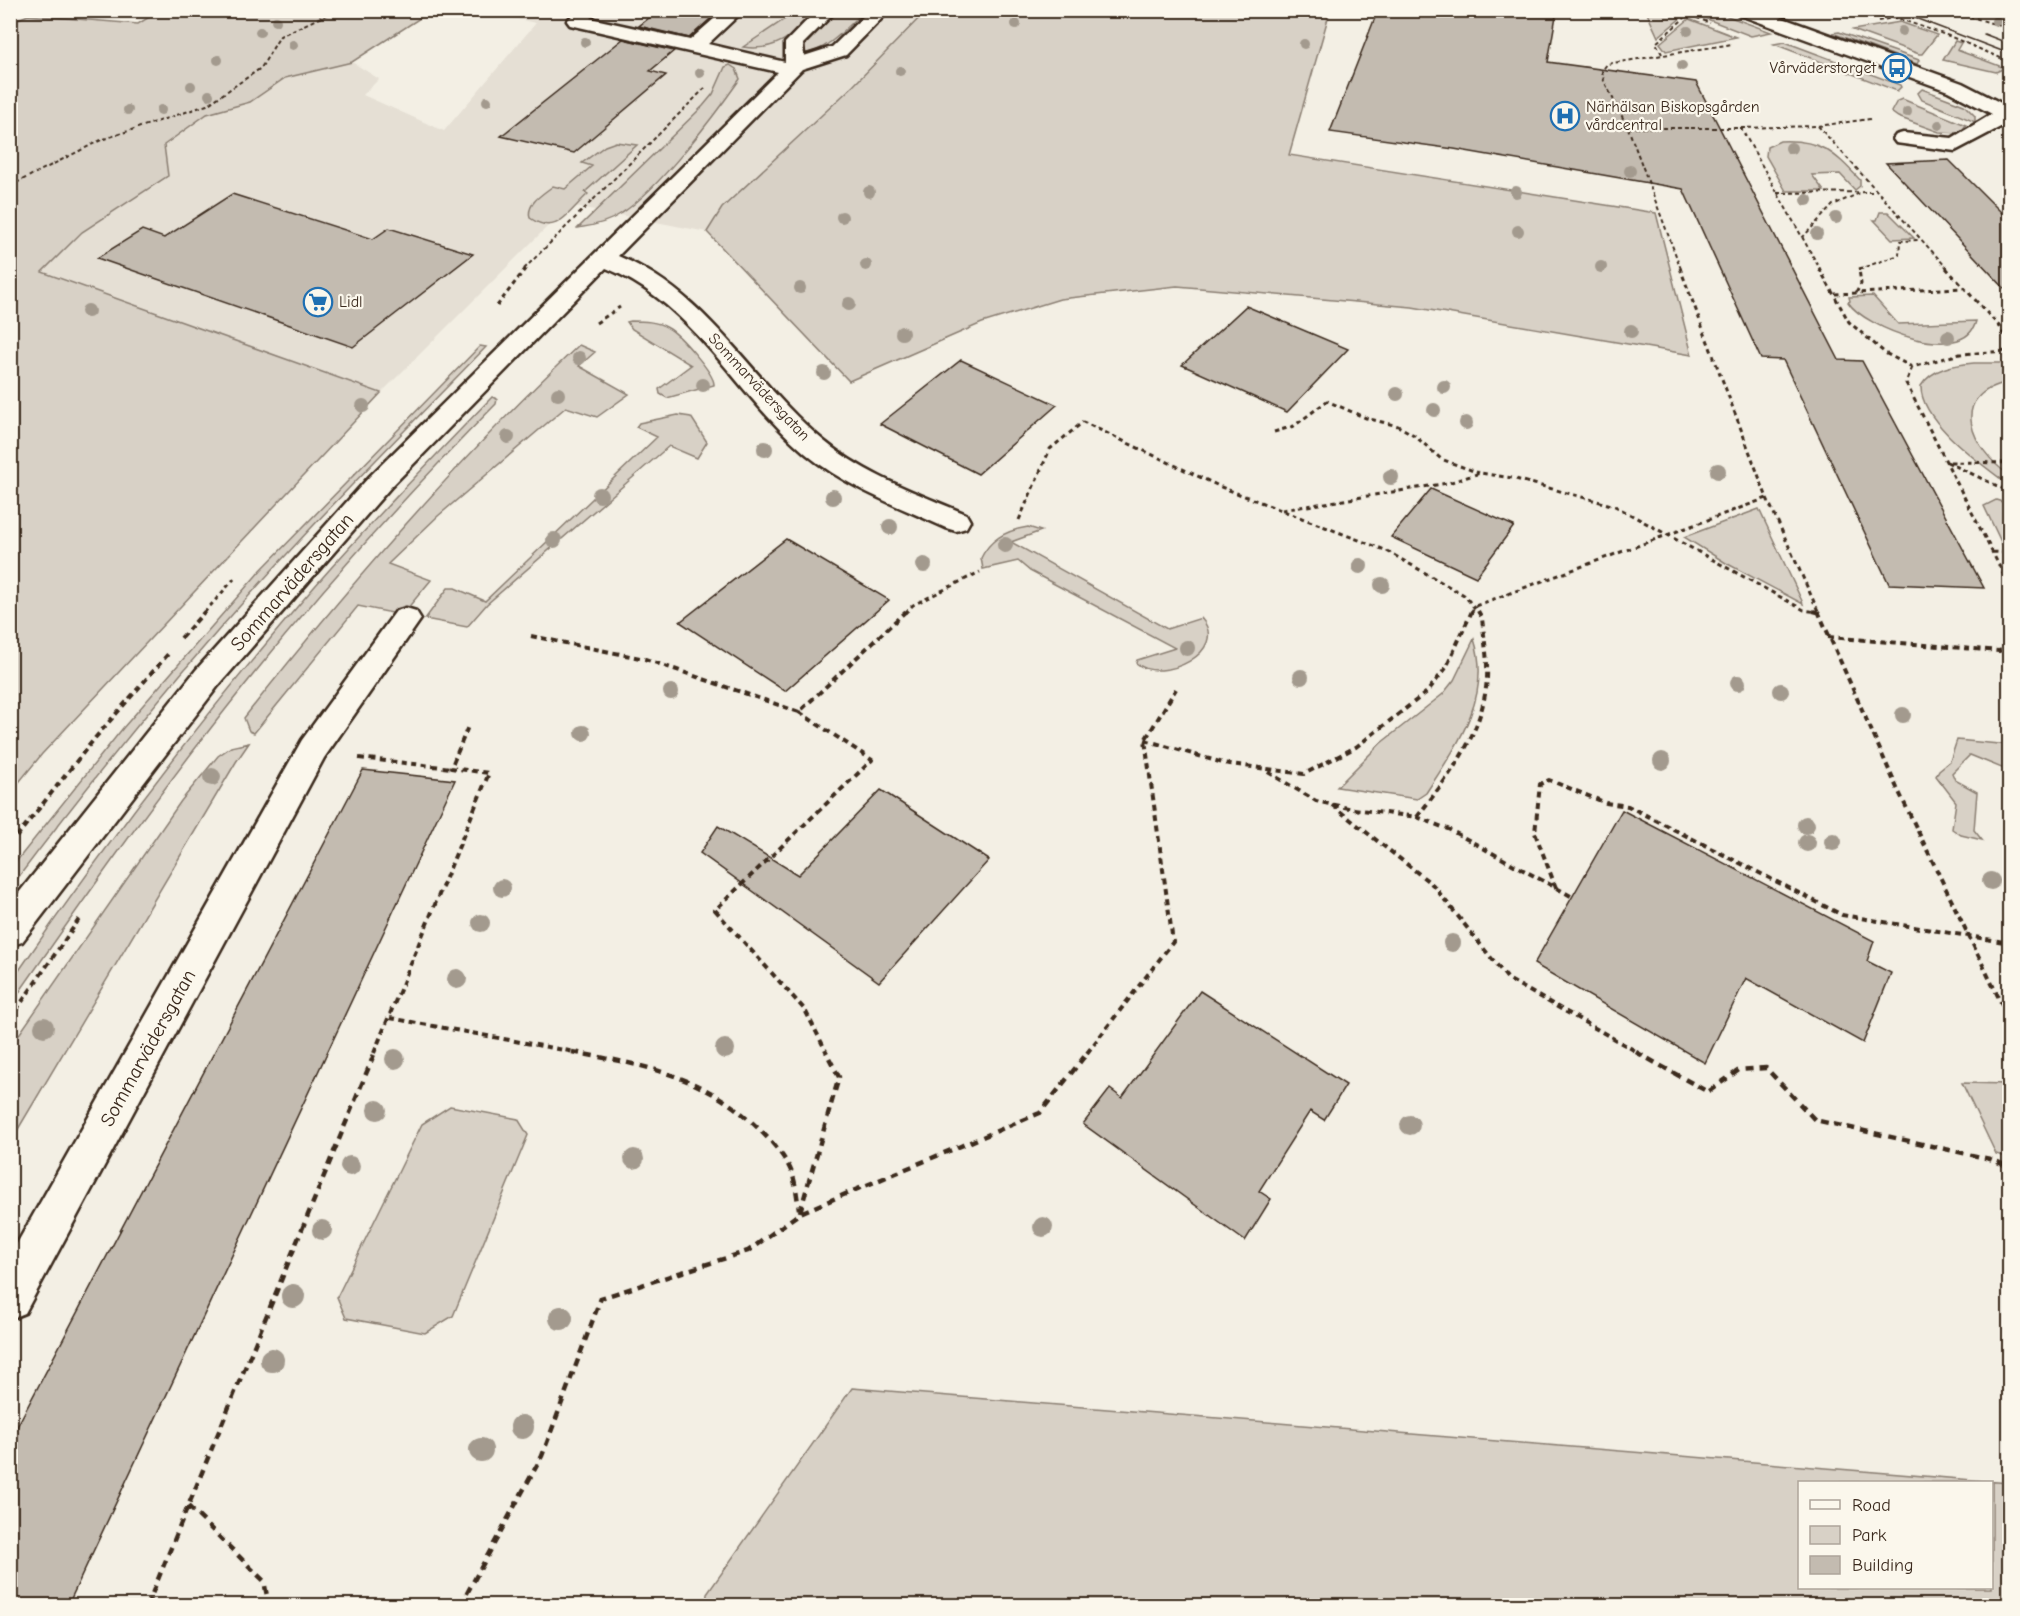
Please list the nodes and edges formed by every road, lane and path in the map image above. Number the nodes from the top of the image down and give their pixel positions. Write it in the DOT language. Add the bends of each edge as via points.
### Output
graph roads {
  1 [pos="396,10"];
  2 [pos="589,10"];
  3 [pos="735,10"];
  4 [pos="828,10"];
  5 [pos="881,10"];
  6 [pos="1743,10"];
  7 [pos="1873,10"];
  8 [pos="1965,10"];
  9 [pos="333,11"];
  10 [pos="1688,15"];
  11 [pos="1897,17"];
  12 [pos="1872,21"];
  13 [pos="2010,29"];
  14 [pos="1732,44"];
  15 [pos="694,46"];
  16 [pos="1662,54"];
  17 [pos="2010,62"];
  18 [pos="793,67"];
  19 [pos="2008,112"];
  20 [pos="1874,118"];
  21 [pos="1818,126"];
  22 [pos="1628,128"];
  23 [pos="1741,128"];
  24 [pos="1903,139"];
  25 [pos="10,186"];
  26 [pos="1863,192"];
  27 [pos="1875,192"];
  28 [pos="1776,193"];
  29 [pos="1802,238"];
  30 [pos="1919,240"];
  31 [pos="602,258"];
  32 [pos="655,283"];
  33 [pos="1963,288"];
  34 [pos="1856,293"];
  35 [pos="1836,294"];
  36 [pos="589,328"];
  37 [pos="2010,350"];
  38 [pos="1912,367"];
  39 [pos="1274,432"];
  40 [pos="1947,462"];
  41 [pos="2010,463"];
  42 [pos="1480,473"];
  43 [pos="2010,492"];
  44 [pos="1767,498"];
  45 [pos="1281,510"];
  46 [pos="1019,520"];
  47 [pos="956,521"];
  48 [pos="1668,536"];
  49 [pos="1993,552"];
  50 [pos="2010,553"];
  51 [pos="980,572"];
  52 [pos="2010,588"];
  53 [pos="1475,606"];
  54 [pos="1817,612"];
  55 [pos="406,619"];
  56 [pos="531,636"];
  57 [pos="1828,637"];
  58 [pos="2010,647"];
  59 [pos="1176,689"];
  60 [pos="799,712"];
  61 [pos="469,724"];
  62 [pos="1146,740"];
  63 [pos="313,749"];
  64 [pos="451,768"];
  65 [pos="1265,770"];
  66 [pos="1332,805"];
  67 [pos="1417,817"];
  68 [pos="1556,888"];
  69 [pos="1571,896"];
  70 [pos="86,910"];
  71 [pos="10,931"];
  72 [pos="1971,936"];
  73 [pos="2010,943"];
  74 [pos="390,1018"];
  75 [pos="10,1019"];
  76 [pos="2010,1021"];
  77 [pos="2010,1167"];
  78 [pos="800,1213"];
  79 [pos="10,1298"];
  80 [pos="188,1506"];
  81 [pos="147,1605"];
  82 [pos="269,1605"];
  83 [pos="460,1605"];
  1 -- 9 [label="path"];
  2 -- 15 [label="street" via="576,21"];
  3 -- 15 [label="street"];
  4 -- 18 [label="street" via="794,43"];
  5 -- 18 [label="street, Sommarvädersgatan" via="839,51"];
  6 -- 19 [label="street" via="1955,87"];
  7 -- 11 [label="path"];
  8 -- 13 [label="path" via="1972,18"];
  9 -- 25 [label="path" via="280,36 261,68 207,105 101,140"];
  10 -- 16 [label="path" via="1656,43"];
  11 -- 12 [label="path"];
  11 -- 17 [label="path"];
  14 -- 16 [label="path"];
  15 -- 18 [label="street"];
  16 -- 22 [label="path" via="1607,64 1602,71"];
  18 -- 31 [label="street, Sommarvädersgatan"];
  19 -- 24 [label="street" via="1955,145"];
  20 -- 21 [label="path"];
  21 -- 23 [label="path"];
  21 -- 27 [label="path"];
  22 -- 23 [label="path"];
  22 -- 44 [label="path"];
  23 -- 28 [label="path"];
  26 -- 27 [label="path"];
  26 -- 28 [label="path"];
  26 -- 29 [label="path" via="1833,205"];
  27 -- 30 [label="path"];
  28 -- 29 [label="path"];
  29 -- 38 [label="path" via="1849,322 1885,353"];
  30 -- 33 [label="path"];
  30 -- 34 [label="path" via="1900,241 1899,255 1859,269 1861,284"];
  31 -- 32 [label="street, Sommarvädersgatan" via="625,265"];
  31 -- 71 [label="street, Sommarvädersgatan" via="380,482 207,678"];
  32 -- 36 [label="path"];
  32 -- 47 [label="street, Sommarvädersgatan" via="673,296 821,452 856,477"];
  33 -- 34 [label="path"];
  33 -- 37 [label="path" via="2000,327"];
  34 -- 35 [label="path"];
  37 -- 38 [label="path" via="1946,355"];
  38 -- 40 [label="path" via="1906,383"];
  39 -- 42 [label="path" via="1294,426 1327,401 1366,418 1398,426 1441,459"];
  40 -- 41 [label="path"];
  40 -- 43 [label="path"];
  40 -- 49 [label="path"];
  42 -- 45 [label="path" via="1448,483"];
  42 -- 48 [label="path" via="1564,490 1615,506"];
  44 -- 48 [label="path"];
  44 -- 54 [label="path"];
  45 -- 46 [label="path" via="1221,487 1083,422 1050,449"];
  45 -- 53 [label="path" via="1385,550 1464,595"];
  48 -- 53 [label="path"];
  48 -- 54 [label="path" via="1804,610"];
  49 -- 50 [label="path"];
  49 -- 52 [label="path"];
  51 -- 60 [label="path" via="913,605"];
  53 -- 65 [label="path" via="1446,668 1427,692 1356,747 1304,774"];
  53 -- 67 [label="path" via="1482,618 1487,676 1484,704 1475,734"];
  54 -- 57 [label="path"];
  55 -- 63 [label="street, Sommarvädersgatan"];
  56 -- 60 [label="path" via="645,659"];
  57 -- 58 [label="path" via="1999,651"];
  57 -- 72 [label="path"];
  59 -- 62 [label="path"];
  60 -- 78 [label="path" via="872,760 715,909 805,1010 839,1077 810,1167"];
  61 -- 64 [label="path"];
  62 -- 65 [label="path" via="1222,763"];
  62 -- 78 [label="path" via="1173,942 1040,1113"];
  63 -- 64 [label="path"];
  63 -- 79 [label="street, Sommarvädersgatan"];
  64 -- 74 [label="path" via="489,773"];
  65 -- 66 [label="path" via="1316,801"];
  66 -- 67 [label="path"];
  66 -- 77 [label="path" via="1433,885 1508,979 1708,1092 1739,1070 1766,1068 1815,1120 1990,1159"];
  67 -- 68 [label="path" via="1450,830"];
  68 -- 69 [label="path"];
  68 -- 72 [label="path" via="1535,833 1539,784 1549,780 1606,803 1628,806 1842,915"];
  70 -- 75 [label="path"];
  72 -- 73 [label="path"];
  72 -- 76 [label="path"];
  74 -- 78 [label="path" via="650,1066 702,1086 742,1112 773,1143 792,1173"];
  74 -- 80 [label="path"];
  78 -- 83 [label="path" via="748,1251 601,1298 542,1456"];
  80 -- 81 [label="path"];
  80 -- 82 [label="path" via="264,1581"];
}
